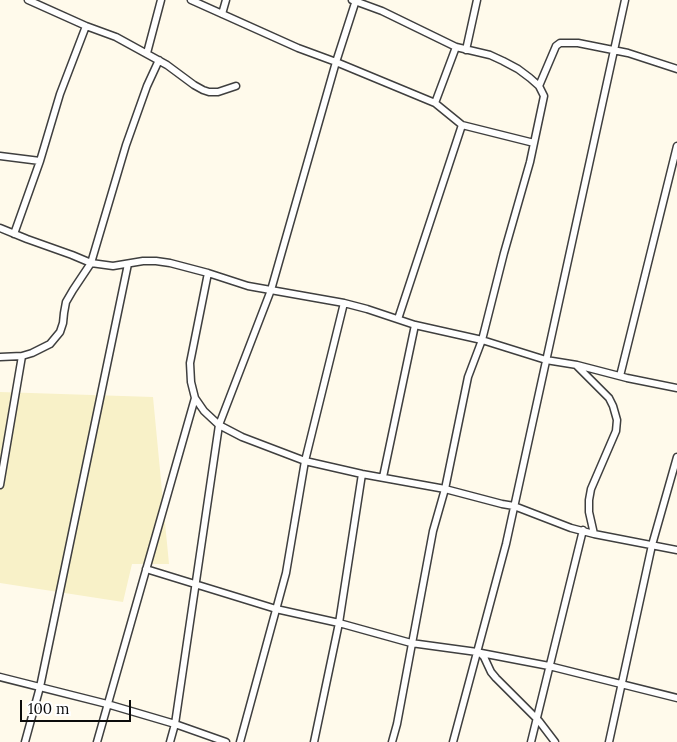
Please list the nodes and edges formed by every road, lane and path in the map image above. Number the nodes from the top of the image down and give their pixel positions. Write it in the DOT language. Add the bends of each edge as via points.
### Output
graph roads {
  1 [pos="28,0"];
  2 [pos="161,0"];
  3 [pos="191,0"];
  4 [pos="226,0"];
  5 [pos="355,0"];
  6 [pos="477,0"];
  7 [pos="625,0"];
  8 [pos="222,14"];
  9 [pos="86,26"];
  10 [pos="456,47"];
  11 [pos="466,50"];
  12 [pos="613,50"];
  13 [pos="147,53"];
  14 [pos="160,60"];
  15 [pos="336,62"];
  16 [pos="677,69"];
  17 [pos="236,86"];
  18 [pos="539,86"];
  19 [pos="435,103"];
  20 [pos="462,125"];
  21 [pos="534,143"];
  22 [pos="677,146"];
  23 [pos="0,156"];
  24 [pos="40,161"];
  25 [pos="0,228"];
  26 [pos="14,234"];
  27 [pos="91,263"];
  28 [pos="128,264"];
  29 [pos="208,273"];
  30 [pos="270,290"];
  31 [pos="344,303"];
  32 [pos="398,319"];
  33 [pos="416,325"];
  34 [pos="482,340"];
  35 [pos="22,356"];
  36 [pos="0,357"];
  37 [pos="546,360"];
  38 [pos="576,365"];
  39 [pos="620,376"];
  40 [pos="677,388"];
  41 [pos="195,398"];
  42 [pos="219,425"];
  43 [pos="677,457"];
  44 [pos="305,461"];
  45 [pos="362,474"];
  46 [pos="383,477"];
  47 [pos="0,485"];
  48 [pos="445,489"];
  49 [pos="514,506"];
  50 [pos="583,530"];
  51 [pos="594,534"];
  52 [pos="652,545"];
  53 [pos="677,550"];
  54 [pos="146,569"];
  55 [pos="195,584"];
  56 [pos="276,609"];
  57 [pos="338,624"];
  58 [pos="411,643"];
  59 [pos="477,652"];
  60 [pos="549,666"];
  61 [pos="0,677"];
  62 [pos="622,684"];
  63 [pos="40,687"];
  64 [pos="677,698"];
  65 [pos="107,704"];
  66 [pos="536,719"];
  67 [pos="175,724"];
  68 [pos="25,742"];
  69 [pos="97,742"];
  70 [pos="170,742"];
  71 [pos="226,742"];
  72 [pos="240,742"];
  73 [pos="314,742"];
  74 [pos="392,742"];
  75 [pos="453,742"];
  76 [pos="531,742"];
  77 [pos="555,742"];
  78 [pos="609,742"];
  1 -- 9 [label="street"];
  2 -- 13 [label="street"];
  3 -- 8 [label="street"];
  4 -- 8 [label="street"];
  5 -- 10 [label="street"];
  5 -- 15 [label="street"];
  6 -- 11 [label="street"];
  7 -- 12 [label="street"];
  8 -- 15 [label="street"];
  9 -- 13 [label="street"];
  9 -- 24 [label="street" via="60,94"];
  10 -- 11 [label="street"];
  10 -- 19 [label="street"];
  11 -- 18 [label="street" via="490,54 518,69"];
  12 -- 16 [label="street"];
  12 -- 18 [label="street" via="560,42"];
  12 -- 37 [label="street"];
  13 -- 14 [label="street"];
  14 -- 17 [label="street" via="209,92"];
  14 -- 27 [label="street" via="126,145"];
  15 -- 19 [label="street"];
  15 -- 30 [label="street"];
  18 -- 21 [label="street" via="544,96"];
  19 -- 20 [label="street"];
  20 -- 21 [label="street"];
  20 -- 32 [label="street"];
  21 -- 34 [label="street"];
  22 -- 39 [label="street"];
  23 -- 24 [label="street"];
  24 -- 26 [label="street"];
  25 -- 26 [label="street"];
  26 -- 27 [label="street"];
  27 -- 28 [label="street"];
  27 -- 35 [label="street" via="66,302 63,323 56,339"];
  28 -- 29 [label="street" via="156,261"];
  28 -- 63 [label="street"];
  29 -- 30 [label="street"];
  29 -- 41 [label="street" via="190,362"];
  30 -- 31 [label="street"];
  30 -- 42 [label="street"];
  31 -- 32 [label="street"];
  31 -- 44 [label="street"];
  32 -- 33 [label="street"];
  33 -- 34 [label="street"];
  33 -- 46 [label="street"];
  34 -- 37 [label="street"];
  34 -- 48 [label="street" via="468,378"];
  35 -- 36 [label="street"];
  35 -- 47 [label="street"];
  37 -- 38 [label="street"];
  37 -- 49 [label="street"];
  38 -- 39 [label="street"];
  38 -- 51 [label="street" via="609,398 617,420 616,431 589,500"];
  39 -- 40 [label="street"];
  41 -- 42 [label="street"];
  41 -- 54 [label="street"];
  42 -- 44 [label="street"];
  42 -- 55 [label="street"];
  43 -- 52 [label="street"];
  44 -- 45 [label="street"];
  44 -- 56 [label="street" via="286,572"];
  45 -- 46 [label="street"];
  45 -- 57 [label="street"];
  46 -- 48 [label="street"];
  48 -- 49 [label="street"];
  48 -- 58 [label="street"];
  49 -- 50 [label="street"];
  49 -- 59 [label="street"];
  50 -- 51 [label="street"];
  50 -- 60 [label="street"];
  51 -- 52 [label="street"];
  52 -- 53 [label="street"];
  52 -- 62 [label="street"];
  54 -- 55 [label="street"];
  54 -- 65 [label="street"];
  55 -- 56 [label="street"];
  55 -- 67 [label="street"];
  56 -- 57 [label="street"];
  56 -- 72 [label="street"];
  57 -- 58 [label="street"];
  57 -- 73 [label="street"];
  58 -- 59 [label="street"];
  58 -- 74 [label="street"];
  59 -- 60 [label="street"];
  59 -- 66 [label="street" via="484,656 496,678"];
  59 -- 75 [label="street"];
  60 -- 62 [label="street"];
  60 -- 66 [label="street"];
  61 -- 63 [label="street"];
  62 -- 64 [label="street"];
  62 -- 78 [label="street"];
  63 -- 65 [label="street"];
  63 -- 68 [label="street"];
  65 -- 67 [label="street"];
  65 -- 69 [label="street"];
  66 -- 76 [label="street"];
  66 -- 77 [label="street"];
  67 -- 70 [label="street"];
  67 -- 71 [label="street"];
}
